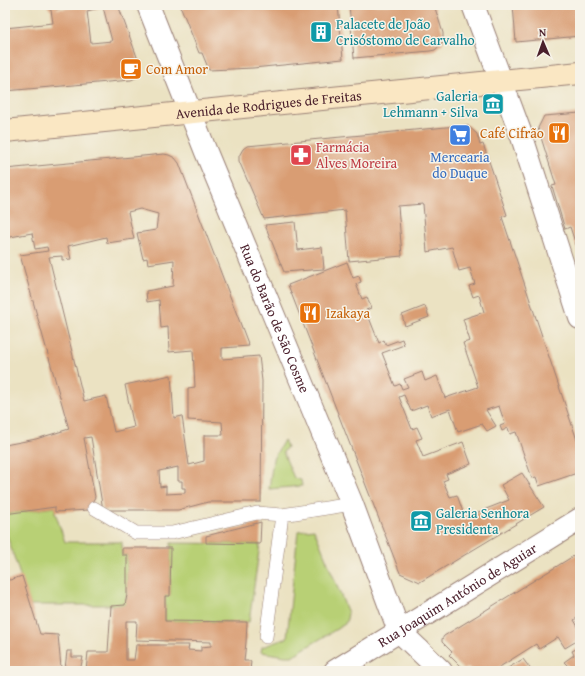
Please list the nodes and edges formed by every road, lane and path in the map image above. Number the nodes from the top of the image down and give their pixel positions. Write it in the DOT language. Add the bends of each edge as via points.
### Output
graph roads {
  1 [pos="148,5"];
  2 [pos="473,5"];
  3 [pos="580,73"];
  4 [pos="502,81"];
  5 [pos="190,112"];
  6 [pos="5,131"];
  7 [pos="580,318"];
  8 [pos="352,504"];
  9 [pos="94,508"];
  10 [pos="282,515"];
  11 [pos="580,519"];
  12 [pos="399,632"];
  13 [pos="266,637"];
  14 [pos="336,671"];
  15 [pos="441,671"];
  1 -- 5 [label="street, Rua do Barão de São Cosme"];
  2 -- 4 [label="street"];
  3 -- 4 [label="main road, Avenida de Rodrigues de Freitas"];
  4 -- 5 [label="main road, Avenida de Rodrigues de Freitas"];
  4 -- 7 [label="street"];
  5 -- 6 [label="main road, Avenida de Rodrigues de Freitas"];
  5 -- 8 [label="street, Rua do Barão de São Cosme"];
  8 -- 10 [label="lane"];
  8 -- 12 [label="street, Rua do Barão de São Cosme"];
  9 -- 10 [label="lane" via="136,533 172,533 258,513"];
  10 -- 13 [label="lane"];
  11 -- 12 [label="street, Rua Joaquim António de Aguiar"];
  12 -- 14 [label="street, Rua Joaquim António de Aguiar"];
  12 -- 15 [label="street"];
}
